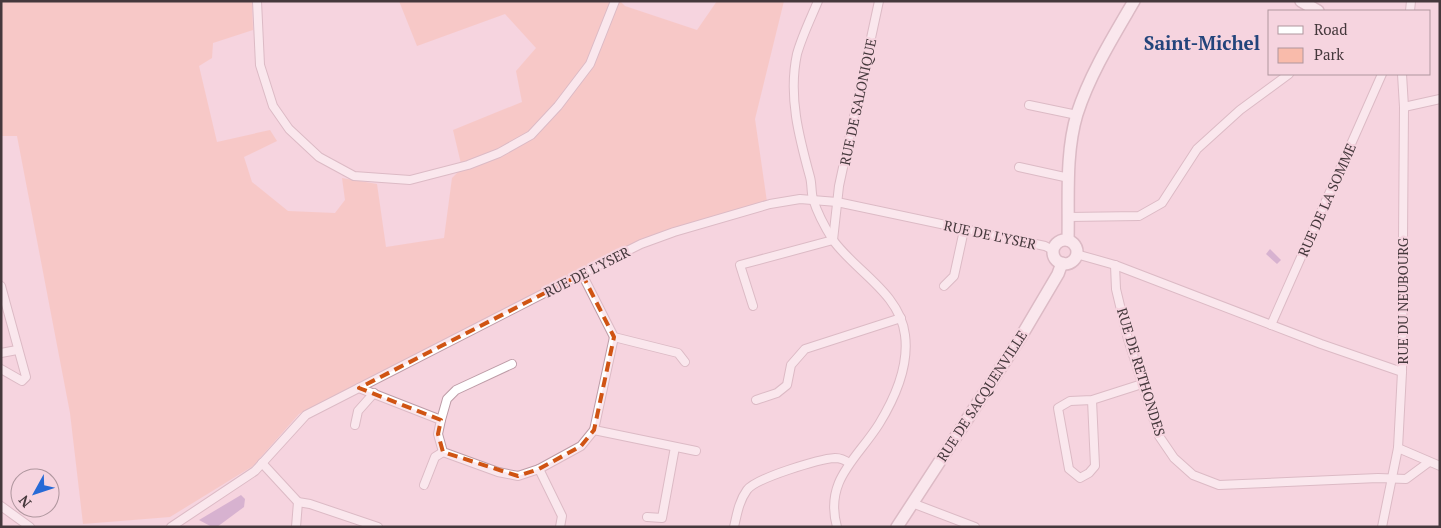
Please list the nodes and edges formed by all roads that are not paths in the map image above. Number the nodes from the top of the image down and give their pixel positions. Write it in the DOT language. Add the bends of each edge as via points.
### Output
graph roads {
  1 [pos="257,1"];
  2 [pos="615,1"];
  3 [pos="818,1"];
  4 [pos="879,1"];
  5 [pos="1134,1"];
  6 [pos="1301,1"];
  7 [pos="1316,10"];
  8 [pos="1288,75"];
  9 [pos="1382,75"];
  10 [pos="1402,75"];
  11 [pos="1440,99"];
  12 [pos="1028,105"];
  13 [pos="1404,107"];
  14 [pos="1077,115"];
  15 [pos="1019,167"];
  16 [pos="1069,178"];
  17 [pos="813,198"];
  18 [pos="837,202"];
  19 [pos="1068,217"];
  20 [pos="964,230"];
  21 [pos="833,240"];
  22 [pos="1068,240"];
  23 [pos="1053,250"];
  24 [pos="1076,254"];
  25 [pos="1062,263"];
  26 [pos="1115,266"];
  27 [pos="582,274"];
  28 [pos="1,286"];
  29 [pos="944,286"];
  30 [pos="754,306"];
  31 [pos="901,318"];
  32 [pos="1271,325"];
  33 [pos="614,337"];
  34 [pos="17,350"];
  35 [pos="1,353"];
  36 [pos="685,362"];
  37 [pos="512,364"];
  38 [pos="1,369"];
  39 [pos="1402,372"];
  40 [pos="1142,384"];
  41 [pos="359,388"];
  42 [pos="374,393"];
  43 [pos="756,400"];
  44 [pos="1092,400"];
  45 [pos="441,420"];
  46 [pos="355,425"];
  47 [pos="594,430"];
  48 [pos="675,447"];
  49 [pos="1398,448"];
  50 [pos="696,451"];
  51 [pos="443,452"];
  52 [pos="1429,462"];
  53 [pos="262,463"];
  54 [pos="849,463"];
  55 [pos="1440,466"];
  56 [pos="539,469"];
  57 [pos="1393,480"];
  58 [pos="424,484"];
  59 [pos="298,502"];
  60 [pos="912,503"];
  61 [pos="1,506"];
  62 [pos="647,517"];
  63 [pos="176,525"];
  64 [pos="30,527"];
  65 [pos="296,527"];
  66 [pos="378,527"];
  67 [pos="560,527"];
  68 [pos="734,527"];
  69 [pos="837,527"];
  70 [pos="897,527"];
  71 [pos="976,527"];
  72 [pos="1382,527"];
  1 -- 2 [label="street" via="260,65 273,106 289,129 319,157 354,176 410,180 468,165 531,135 590,64"];
  3 -- 17 [label="street" via="798,54 793,94"];
  4 -- 18 [label="street, RUE DE SALONIQUE"];
  5 -- 14 [label="street" via="1112,39"];
  6 -- 7 [label="street"];
  8 -- 19 [label="street" via="1240,110 1197,149 1162,203 1139,216"];
  9 -- 32 [label="street, RUE DE LA SOMME"];
  10 -- 13 [label="street, RUE DU NEUBOURG"];
  11 -- 13 [label="street"];
  12 -- 14 [label="street"];
  13 -- 39 [label="street, RUE DU NEUBOURG"];
  14 -- 16 [label="street"];
  15 -- 16 [label="street"];
  16 -- 19 [label="street"];
  17 -- 18 [label="street, RUE DE L'YSER"];
  17 -- 21 [label="street"];
  17 -- 27 [label="street, RUE DE L'YSER" via="770,204 674,232 641,244"];
  18 -- 20 [label="street, RUE DE L'YSER"];
  18 -- 21 [label="street, RUE DE SALONIQUE"];
  19 -- 22 [label="street"];
  20 -- 23 [label="street, RUE DE L'YSER"];
  20 -- 29 [label="street" via="954,276"];
  21 -- 30 [label="street" via="740,265"];
  21 -- 31 [label="street" via="889,300"];
  22 -- 23 [label="street" via="1056,243"];
  22 -- 24 [label="street" via="1074,244"];
  23 -- 25 [label="street" via="1055,258"];
  24 -- 25 [label="street" via="1072,261"];
  24 -- 26 [label="street"];
  25 -- 60 [label="street, RUE DE SACQUENVILLE" via="1022,335"];
  26 -- 32 [label="street"];
  26 -- 40 [label="street, RUE DE RETHONDES" via="1116,289"];
  27 -- 33 [label="street"];
  27 -- 41 [label="street, RUE DE L'YSER"];
  28 -- 34 [label="street"];
  31 -- 43 [label="street" via="805,349 791,365 787,385 777,393"];
  31 -- 54 [label="street" via="906,348 899,383 879,424"];
  32 -- 39 [label="street"];
  33 -- 36 [label="street" via="678,353"];
  33 -- 47 [label="street"];
  34 -- 35 [label="street"];
  34 -- 38 [label="street" via="26,377 22,381"];
  37 -- 45 [label="street" via="456,390 447,399"];
  39 -- 49 [label="street, RUE DU NEUBOURG"];
  40 -- 44 [label="street"];
  40 -- 57 [label="street, RUE DE RETHONDES" via="1159,436 1174,458 1193,475 1219,485"];
  41 -- 42 [label="street"];
  41 -- 53 [label="street, RUE DE L'YSER" via="306,415"];
  42 -- 45 [label="street"];
  42 -- 46 [label="street" via="358,412"];
  44 -- 44 [label="street" via="1070,401 1058,408 1069,469 1080,478 1095,466"];
  45 -- 51 [label="street" via="438,434"];
  47 -- 48 [label="street"];
  47 -- 56 [label="street" via="581,446"];
  48 -- 50 [label="street"];
  48 -- 62 [label="street" via="662,518"];
  49 -- 52 [label="street"];
  49 -- 57 [label="street, RUE DU NEUBOURG"];
  51 -- 56 [label="street" via="518,476"];
  51 -- 58 [label="street" via="435,457"];
  52 -- 55 [label="street"];
  52 -- 57 [label="street" via="1406,479"];
  53 -- 59 [label="street"];
  53 -- 63 [label="street, RUE DE L'YSER"];
  54 -- 68 [label="street" via="835,458 759,481 748,489 739,506"];
  54 -- 69 [label="street" via="833,499"];
  56 -- 67 [label="street" via="562,516"];
  57 -- 72 [label="street, RUE DU NEUBOURG"];
  59 -- 65 [label="street"];
  59 -- 66 [label="street"];
  60 -- 70 [label="street, RUE DE SACQUENVILLE"];
  60 -- 71 [label="street"];
  61 -- 64 [label="street"];
}
